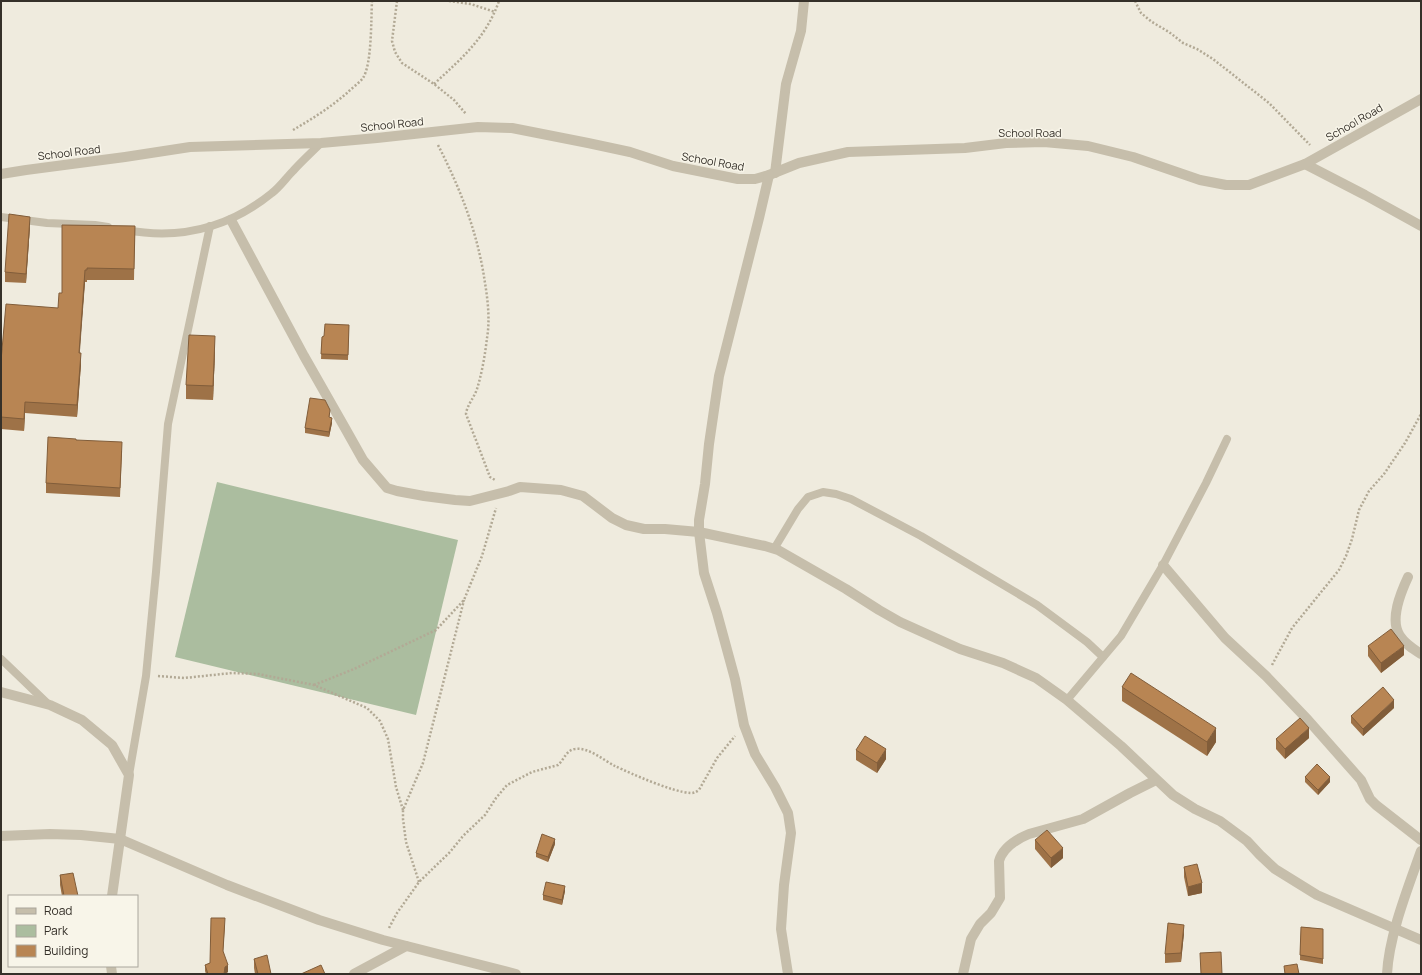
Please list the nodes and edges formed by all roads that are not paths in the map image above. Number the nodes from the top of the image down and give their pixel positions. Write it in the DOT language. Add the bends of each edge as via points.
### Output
graph roads {
  1 [pos="804,1"];
  2 [pos="1421,99"];
  3 [pos="321,143"];
  4 [pos="1304,164"];
  5 [pos="1,174"];
  6 [pos="772,174"];
  7 [pos="1,217"];
  8 [pos="231,220"];
  9 [pos="210,226"];
  10 [pos="1421,226"];
  11 [pos="1227,439"];
  12 [pos="699,532"];
  13 [pos="774,548"];
  14 [pos="1163,565"];
  15 [pos="1408,577"];
  16 [pos="1421,654"];
  17 [pos="1104,657"];
  18 [pos="1,659"];
  19 [pos="1,692"];
  20 [pos="1067,700"];
  21 [pos="50,705"];
  22 [pos="129,776"];
  23 [pos="1156,780"];
  24 [pos="1,836"];
  25 [pos="120,839"];
  26 [pos="1421,840"];
  27 [pos="1421,851"];
  28 [pos="112,895"];
  29 [pos="1395,930"];
  30 [pos="1421,940"];
  31 [pos="406,946"];
  32 [pos="354,974"];
  33 [pos="516,974"];
  34 [pos="788,974"];
  35 [pos="963,974"];
  36 [pos="1387,974"];
  1 -- 6 [label="street" via="801,30 786,84"];
  2 -- 4 [label="street, School Road"];
  3 -- 5 [label="street, School Road" via="190,147"];
  3 -- 6 [label="street, School Road" via="478,127 512,128 630,152 673,166 738,179"];
  3 -- 8 [label="lane" via="273,192"];
  4 -- 6 [label="street, School Road" via="1249,185 1226,185 1200,180 1133,157 1088,146 1044,142 848,152 799,163"];
  4 -- 10 [label="street"];
  6 -- 12 [label="street" via="719,376 698,520"];
  7 -- 9 [label="lane" via="47,223 95,225 140,233 176,234"];
  8 -- 9 [label="lane"];
  8 -- 12 [label="street" via="363,460 387,488 470,501 520,487 561,490 583,496 612,518 626,525 644,529 665,528"];
  9 -- 22 [label="lane" via="168,424 146,676"];
  11 -- 14 [label="lane"];
  12 -- 13 [label="street"];
  12 -- 34 [label="street" via="704,573 735,679 744,725 755,754 786,807 790,826 781,918"];
  13 -- 17 [label="lane" via="808,497 823,492 836,494 851,499 921,536 1037,605"];
  13 -- 20 [label="street" via="900,622 1036,678"];
  14 -- 17 [label="lane" via="1121,636"];
  14 -- 26 [label="street" via="1225,638 1308,720 1361,780 1370,799"];
  15 -- 16 [label="street" via="1398,600 1398,633"];
  17 -- 20 [label="lane"];
  18 -- 21 [label="lane"];
  19 -- 21 [label="street"];
  20 -- 23 [label="street"];
  21 -- 22 [label="street" via="82,720 112,745"];
  22 -- 25 [label="street"];
  23 -- 29 [label="street" via="1173,795 1220,821 1290,879 1317,895"];
  23 -- 35 [label="street" via="1083,819 1029,834 1007,848 999,861 1000,898 971,940"];
  24 -- 25 [label="street" via="50,834"];
  25 -- 28 [label="street"];
  25 -- 31 [label="street" via="319,920"];
  27 -- 29 [label="street"];
  29 -- 30 [label="street"];
  29 -- 36 [label="street"];
  31 -- 32 [label="street"];
  31 -- 33 [label="street"];
}
